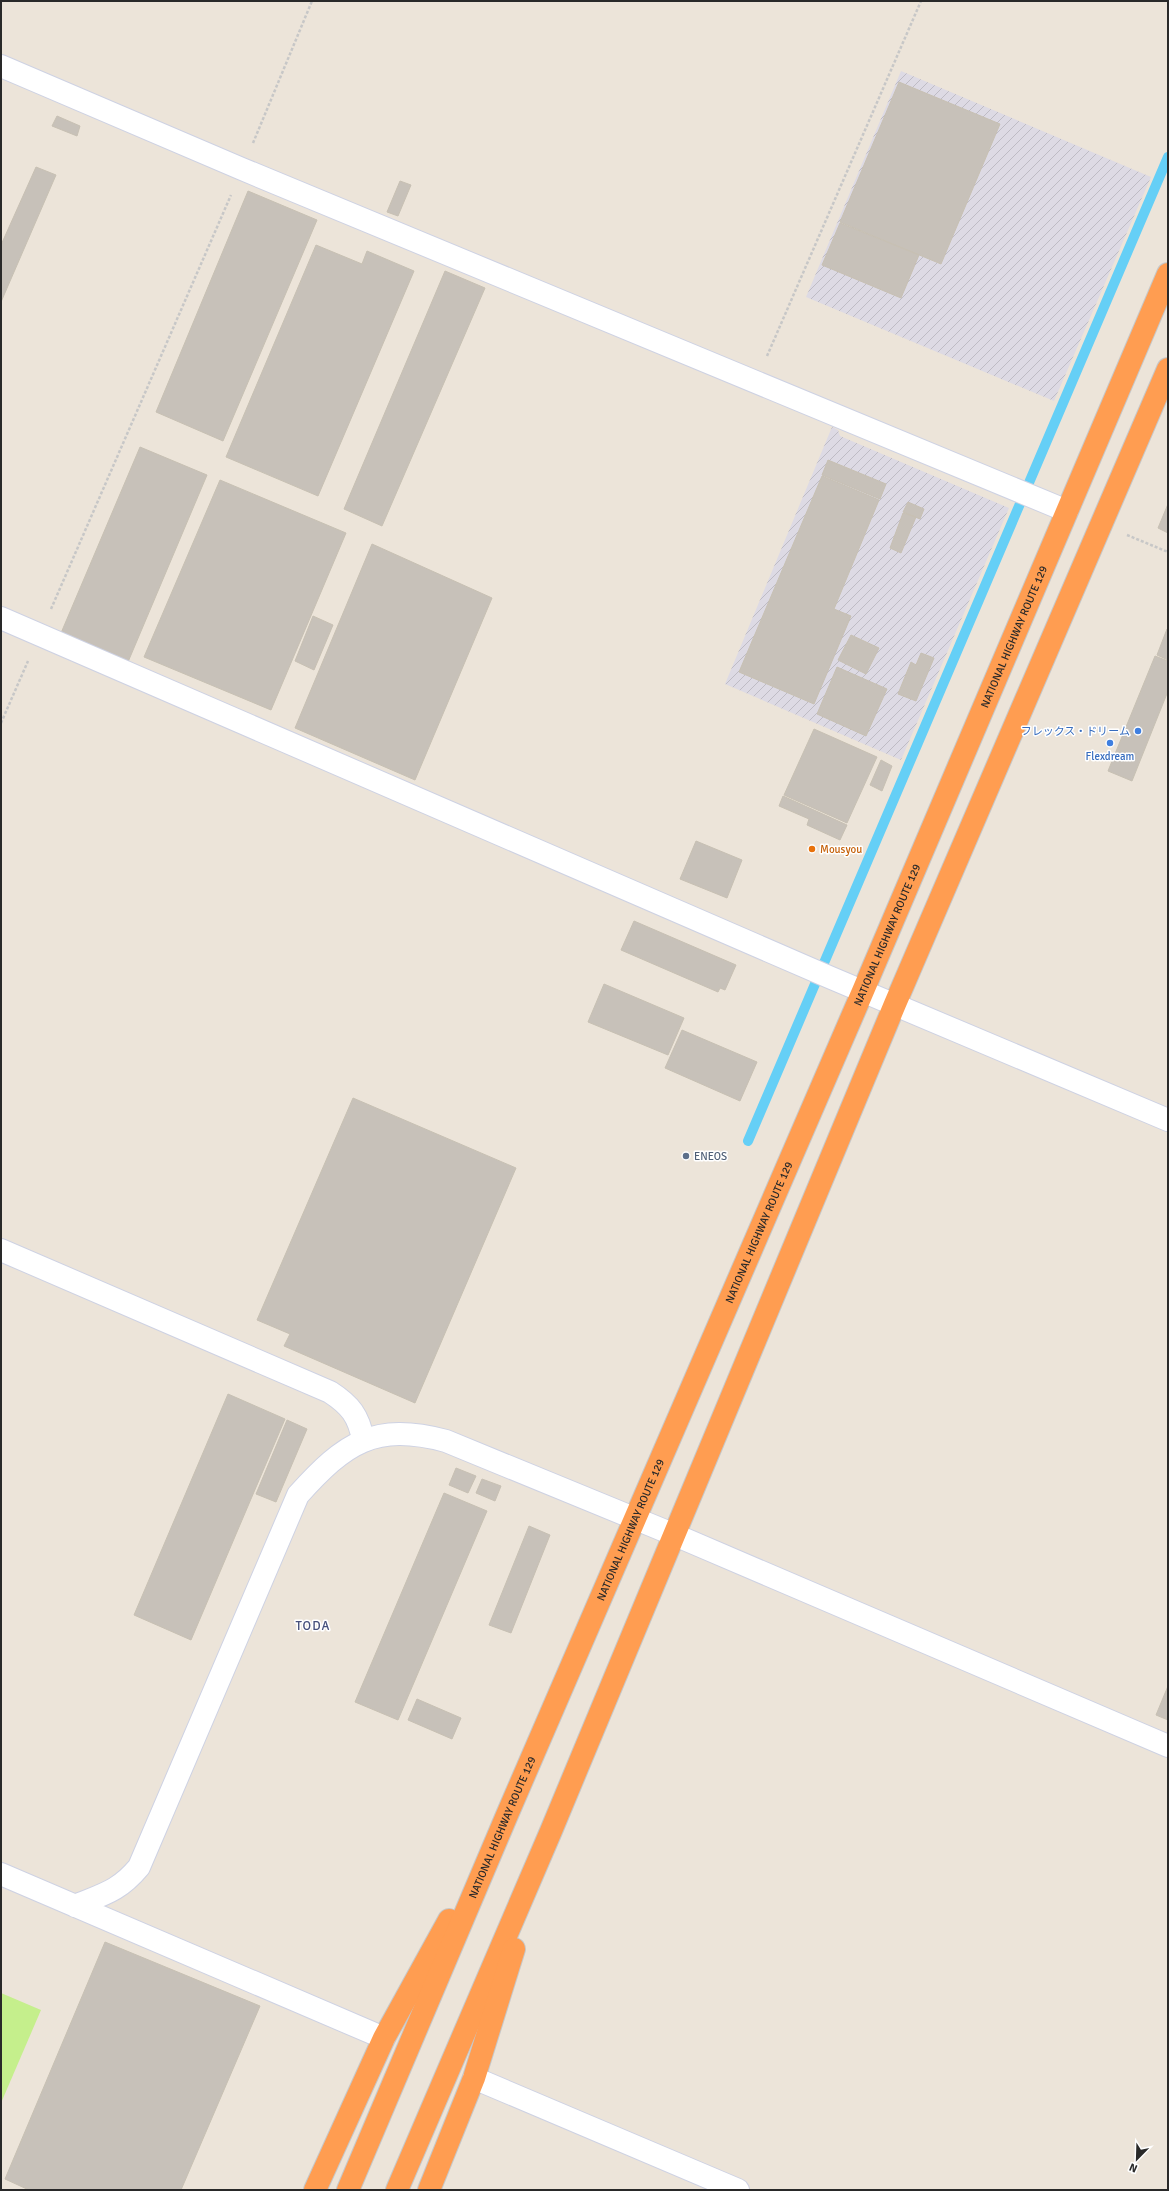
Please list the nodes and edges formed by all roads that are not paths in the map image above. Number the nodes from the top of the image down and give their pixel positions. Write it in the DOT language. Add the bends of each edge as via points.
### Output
graph roads {
  1 [pos="1,66"];
  2 [pos="1168,274"];
  3 [pos="1168,369"];
  4 [pos="1067,511"];
  5 [pos="1,618"];
  6 [pos="863,991"];
  7 [pos="895,1004"];
  8 [pos="1168,1120"];
  9 [pos="1,1250"];
  10 [pos="363,1440"];
  11 [pos="634,1519"];
  12 [pos="675,1535"];
  13 [pos="1168,1746"];
  14 [pos="507,1815"];
  15 [pos="551,1832"];
  16 [pos="1,1874"];
  17 [pos="75,1906"];
  18 [pos="384,2038"];
  19 [pos="474,2078"];
  20 [pos="315,2190"];
  21 [pos="348,2190"];
  22 [pos="397,2190"];
  23 [pos="429,2190"];
  24 [pos="738,2190"];
  1 -- 4 [label="street" via="242,169"];
  2 -- 4 [label="highway, NATIONAL HIGHWAY ROUTE 129"];
  3 -- 7 [label="highway"];
  4 -- 6 [label="highway, NATIONAL HIGHWAY ROUTE 129"];
  5 -- 6 [label="street"];
  6 -- 7 [label="street"];
  6 -- 11 [label="highway, NATIONAL HIGHWAY ROUTE 129"];
  7 -- 8 [label="street"];
  7 -- 12 [label="highway"];
  9 -- 10 [label="street" via="330,1392 348,1404 361,1428"];
  10 -- 11 [label="street" via="400,1434 423,1435 446,1441"];
  10 -- 17 [label="street" via="334,1458 298,1495 140,1867 126,1883"];
  11 -- 12 [label="street"];
  11 -- 14 [label="highway, NATIONAL HIGHWAY ROUTE 129"];
  12 -- 13 [label="street"];
  12 -- 15 [label="highway"];
  14 -- 18 [label="highway"];
  14 -- 21 [label="highway, NATIONAL HIGHWAY ROUTE 129"];
  15 -- 19 [label="highway"];
  15 -- 22 [label="highway"];
  16 -- 17 [label="street"];
  17 -- 18 [label="street"];
  18 -- 20 [label="highway"];
  19 -- 23 [label="highway"];
  19 -- 24 [label="street"];
}
